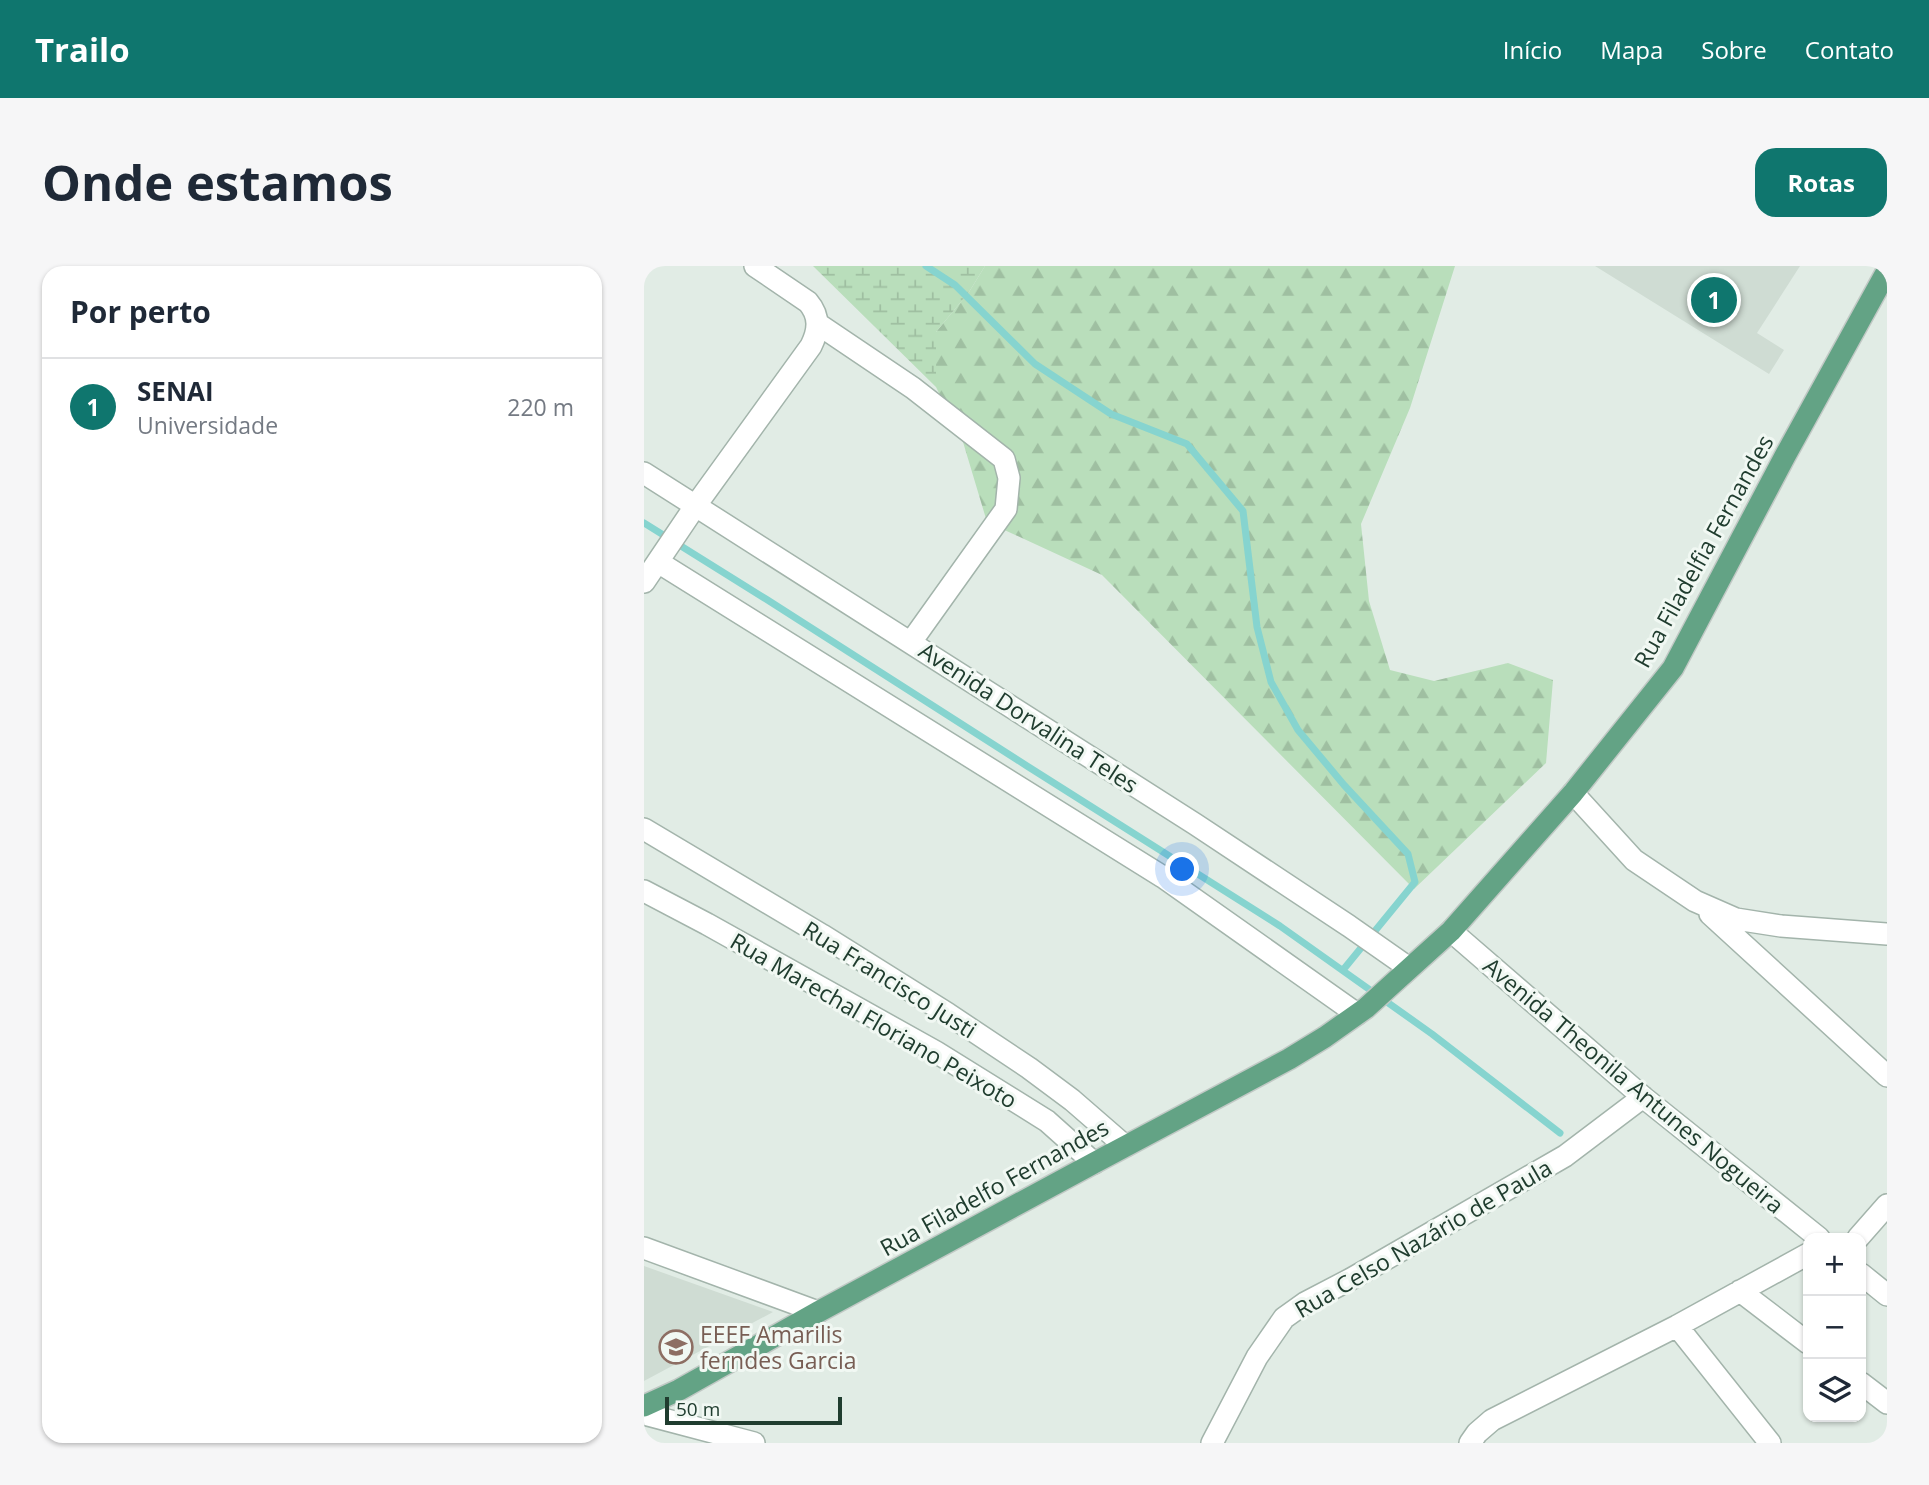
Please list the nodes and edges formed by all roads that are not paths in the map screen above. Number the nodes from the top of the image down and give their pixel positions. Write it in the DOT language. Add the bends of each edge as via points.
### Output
graph roads {
  1 [pos="755,266"];
  2 [pos="1887,271"];
  3 [pos="818,324"];
  4 [pos="644,473"];
  5 [pos="696,505"];
  6 [pos="661,557"];
  7 [pos="644,582"];
  8 [pos="911,642"];
  9 [pos="1573,793"];
  10 [pos="644,828"];
  11 [pos="644,891"];
  12 [pos="1695,901"];
  13 [pos="1451,931"];
  14 [pos="1887,934"];
  15 [pos="1409,968"];
  16 [pos="1390,987"];
  17 [pos="1362,1011"];
  18 [pos="1887,1076"];
  19 [pos="1643,1097"];
  20 [pos="1125,1146"];
  21 [pos="1094,1163"];
  22 [pos="1887,1205"];
  23 [pos="1813,1233"];
  24 [pos="1862,1233"];
  25 [pos="644,1248"];
  26 [pos="1803,1257"];
  27 [pos="1866,1278"];
  28 [pos="1740,1291"];
  29 [pos="1887,1295"];
  30 [pos="818,1312"];
  31 [pos="1677,1326"];
  32 [pos="1803,1339"];
  33 [pos="1866,1387"];
  34 [pos="1887,1403"];
  35 [pos="644,1406"];
  36 [pos="644,1414"];
  37 [pos="754,1443"];
  38 [pos="1212,1443"];
  39 [pos="1470,1443"];
  40 [pos="1770,1443"];
  1 -- 3 [label="street" via="808,302"];
  2 -- 9 [label="main road, Rua Filadelfia Fernandes" via="1673,668"];
  3 -- 5 [label="street" via="811,346"];
  3 -- 8 [label="street" via="1004,459 1009,478 1006,509"];
  4 -- 5 [label="street, Avenida Dorvalina Teles"];
  5 -- 6 [label="street"];
  5 -- 8 [label="street, Avenida Dorvalina Teles"];
  6 -- 7 [label="street"];
  6 -- 17 [label="street" via="1163,877"];
  8 -- 15 [label="street, Avenida Dorvalina Teles"];
  9 -- 12 [label="street" via="1634,860"];
  9 -- 13 [label="main road, Rua Filadelfia Fernandes"];
  10 -- 20 [label="street, Rua Francisco Justi" via="1029,1068"];
  11 -- 21 [label="street, Rua Marechal Floriano Peixoto" via="936,1052 1047,1121"];
  12 -- 14 [label="street" via="1736,919"];
  12 -- 18 [label="street"];
  13 -- 15 [label="main road, Rua Filadelfia Fernandes"];
  13 -- 19 [label="street, Avenida Theonila Antunes Nogueira"];
  15 -- 16 [label="main road, Rua Filadelfia Fernandes"];
  16 -- 17 [label="main road, Rua Filadelfo Fernandes"];
  17 -- 20 [label="main road, Rua Filadelfo Fernandes" via="1289,1059"];
  19 -- 23 [label="street, Avenida Theonila Antunes Nogueira"];
  19 -- 38 [label="street, Rua Celso Nazário de Paula" via="1565,1156 1284,1318 1257,1357"];
  20 -- 21 [label="main road, Rua Filadelfo Fernandes"];
  21 -- 30 [label="main road, Rua Filadelfo Fernandes"];
  22 -- 24 [label="street"];
  25 -- 30 [label="street"];
  26 -- 28 [label="street"];
  27 -- 29 [label="street"];
  28 -- 31 [label="street"];
  28 -- 32 [label="street"];
  30 -- 35 [label="main road, Rua Filadelfo Fernandes"];
  31 -- 39 [label="street" via="1492,1420"];
  31 -- 40 [label="street"];
  33 -- 34 [label="street"];
  36 -- 37 [label="street"];
}
